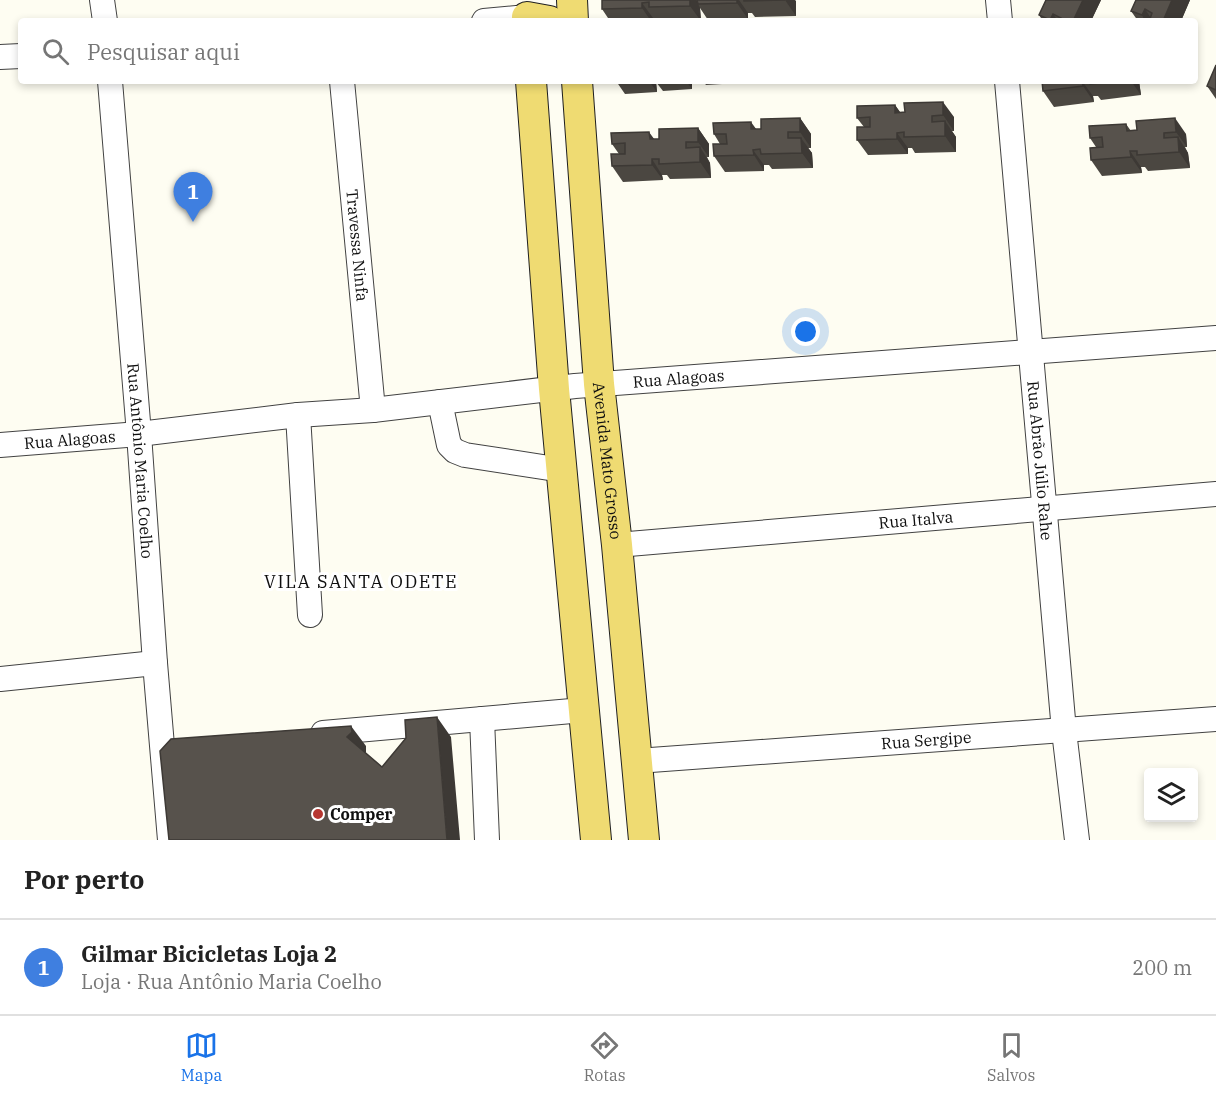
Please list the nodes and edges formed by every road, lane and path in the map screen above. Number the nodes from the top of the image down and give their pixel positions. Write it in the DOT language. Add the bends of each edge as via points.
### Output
graph roads {
  1 [pos="102,0"];
  2 [pos="572,0"];
  3 [pos="998,0"];
  4 [pos="532,15"];
  5 [pos="105,18"];
  6 [pos="508,18"];
  7 [pos="573,18"];
  8 [pos="1000,18"];
  9 [pos="18,56"];
  10 [pos="0,57"];
  11 [pos="110,84"];
  12 [pos="342,84"];
  13 [pos="531,84"];
  14 [pos="577,84"];
  15 [pos="1006,84"];
  16 [pos="1216,338"];
  17 [pos="1031,351"];
  18 [pos="599,384"];
  19 [pos="554,389"];
  20 [pos="440,402"];
  21 [pos="373,410"];
  22 [pos="298,415"];
  23 [pos="139,434"];
  24 [pos="0,446"];
  25 [pos="562,470"];
  26 [pos="1216,494"];
  27 [pos="1045,508"];
  28 [pos="617,545"];
  29 [pos="571,562"];
  30 [pos="310,615"];
  31 [pos="155,663"];
  32 [pos="0,679"];
  33 [pos="583,710"];
  34 [pos="482,719"];
  35 [pos="1216,719"];
  36 [pos="1064,731"];
  37 [pos="304,735"];
  38 [pos="637,761"];
  39 [pos="170,840"];
  40 [pos="487,840"];
  41 [pos="596,840"];
  42 [pos="644,840"];
  43 [pos="1077,840"];
  1 -- 5 [label="street"];
  2 -- 7 [label="main road"];
  3 -- 8 [label="street"];
  4 -- 6 [label="street"];
  9 -- 10 [label="street"];
  11 -- 23 [label="street, Rua Antônio Maria Coelho"];
  12 -- 21 [label="street, Travessa Ninfa"];
  13 -- 19 [label="main road"];
  14 -- 18 [label="main road, Avenida Mato Grosso"];
  15 -- 17 [label="street, Rua Abrão Júlio Rahe"];
  16 -- 17 [label="street, Rua Alagoas"];
  17 -- 18 [label="street, Rua Alagoas"];
  17 -- 27 [label="street, Rua Abrão Júlio Rahe"];
  18 -- 19 [label="street, Rua Alagoas"];
  18 -- 28 [label="main road, Avenida Mato Grosso"];
  19 -- 20 [label="street, Rua Alagoas"];
  19 -- 25 [label="main road"];
  20 -- 21 [label="street, Rua Alagoas"];
  20 -- 25 [label="street" via="449,445 454,451"];
  21 -- 22 [label="street, Rua Alagoas"];
  22 -- 23 [label="street, Rua Alagoas"];
  22 -- 30 [label="street"];
  23 -- 24 [label="street, Rua Alagoas"];
  23 -- 31 [label="street, Rua Antônio Maria Coelho"];
  25 -- 29 [label="main road"];
  26 -- 27 [label="street, Rua Italva"];
  27 -- 28 [label="street, Rua Italva"];
  27 -- 36 [label="street, Rua Abrão Júlio Rahe"];
  28 -- 29 [label="main road" via="592,549"];
  28 -- 38 [label="main road, Avenida Mato Grosso"];
  29 -- 33 [label="main road"];
  31 -- 32 [label="street"];
  31 -- 39 [label="street, Rua Antônio Maria Coelho" via="174,746"];
  33 -- 34 [label="street"];
  33 -- 41 [label="main road"];
  34 -- 37 [label="street"];
  34 -- 40 [label="street"];
  35 -- 36 [label="street, Rua Sergipe"];
  36 -- 38 [label="street, Rua Sergipe"];
  36 -- 43 [label="street, Rua Abrão Júlio Rahe"];
  38 -- 42 [label="main road, Avenida Mato Grosso"];
}
